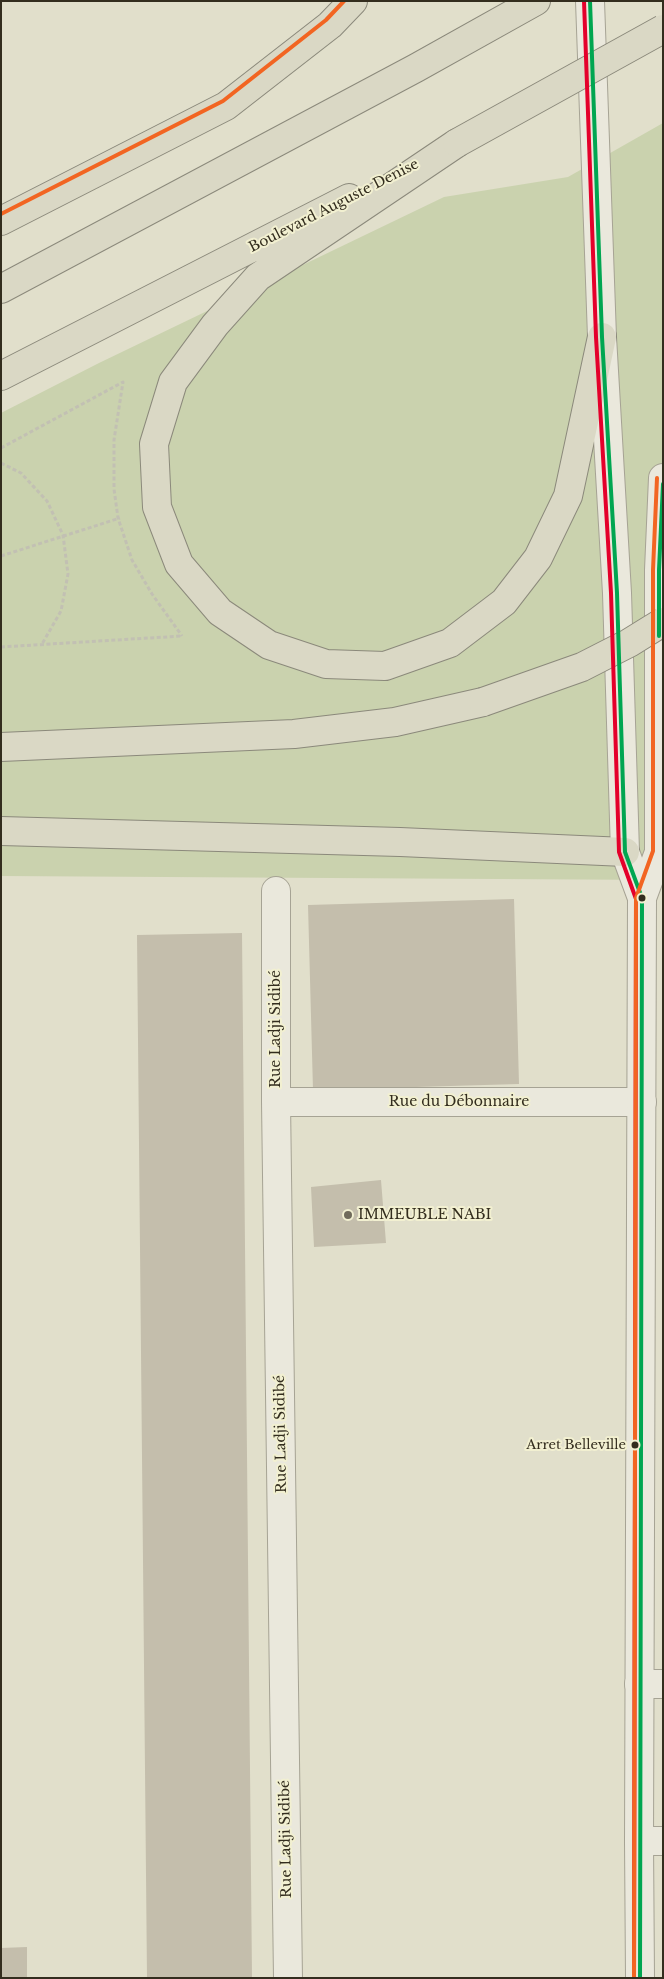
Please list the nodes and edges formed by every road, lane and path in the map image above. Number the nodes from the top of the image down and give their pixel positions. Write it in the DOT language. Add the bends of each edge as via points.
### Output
graph roads {
  1 [pos="353,1"];
  2 [pos="536,1"];
  3 [pos="590,1"];
  4 [pos="663,29"];
  5 [pos="457,142"];
  6 [pos="1,221"];
  7 [pos="1,289"];
  8 [pos="602,337"];
  9 [pos="1,376"];
  10 [pos="1,448"];
  11 [pos="1,463"];
  12 [pos="663,478"];
  13 [pos="157,507"];
  14 [pos="118,518"];
  15 [pos="63,535"];
  16 [pos="1,556"];
  17 [pos="663,622"];
  18 [pos="42,644"];
  19 [pos="1,646"];
  20 [pos="1,747"];
  21 [pos="1,831"];
  22 [pos="625,852"];
  23 [pos="661,852"];
  24 [pos="276,891"];
  25 [pos="642,898"];
  26 [pos="276,1102"];
  27 [pos="642,1102"];
  28 [pos="651,1684"];
  29 [pos="651,1841"];
  30 [pos="288,1978"];
  31 [pos="640,1978"];
  1 -- 6 [label="highway" via="330,25 226,106"];
  2 -- 7 [label="highway"];
  3 -- 8 [label="street"];
  4 -- 5 [label="highway, Boulevard Auguste Denise, bridge"];
  5 -- 9 [label="highway, Boulevard Auguste Denise"];
  5 -- 13 [label="highway" via="258,277 215,325 173,382 154,444"];
  8 -- 13 [label="highway" via="568,496 538,558 504,602 450,643 385,666 326,664 269,645 220,612 179,564"];
  8 -- 22 [label="street" via="618,593"];
  10 -- 14 [label="path" via="123,382 114,440 114,489"];
  11 -- 15 [label="path" via="20,473 47,501"];
  12 -- 23 [label="street" via="659,570"];
  13 -- 14 [label="path"];
  14 -- 15 [label="path"];
  14 -- 18 [label="path" via="132,560 182,636"];
  15 -- 16 [label="path"];
  15 -- 18 [label="path" via="68,574 61,611"];
  17 -- 20 [label="highway, bridge" via="582,667 483,702 395,722 294,734"];
  18 -- 19 [label="path"];
  21 -- 22 [label="highway"];
  22 -- 23 [label="street"];
  22 -- 25 [label="street"];
  23 -- 25 [label="street"];
  24 -- 26 [label="street, Rue Ladji Sidibé"];
  25 -- 27 [label="street"];
  26 -- 27 [label="street, Rue du Débonnaire"];
  26 -- 30 [label="street, Rue Ladji Sidibé"];
  27 -- 28 [label="street"];
  28 -- 29 [label="street"];
  29 -- 31 [label="street"];
}
